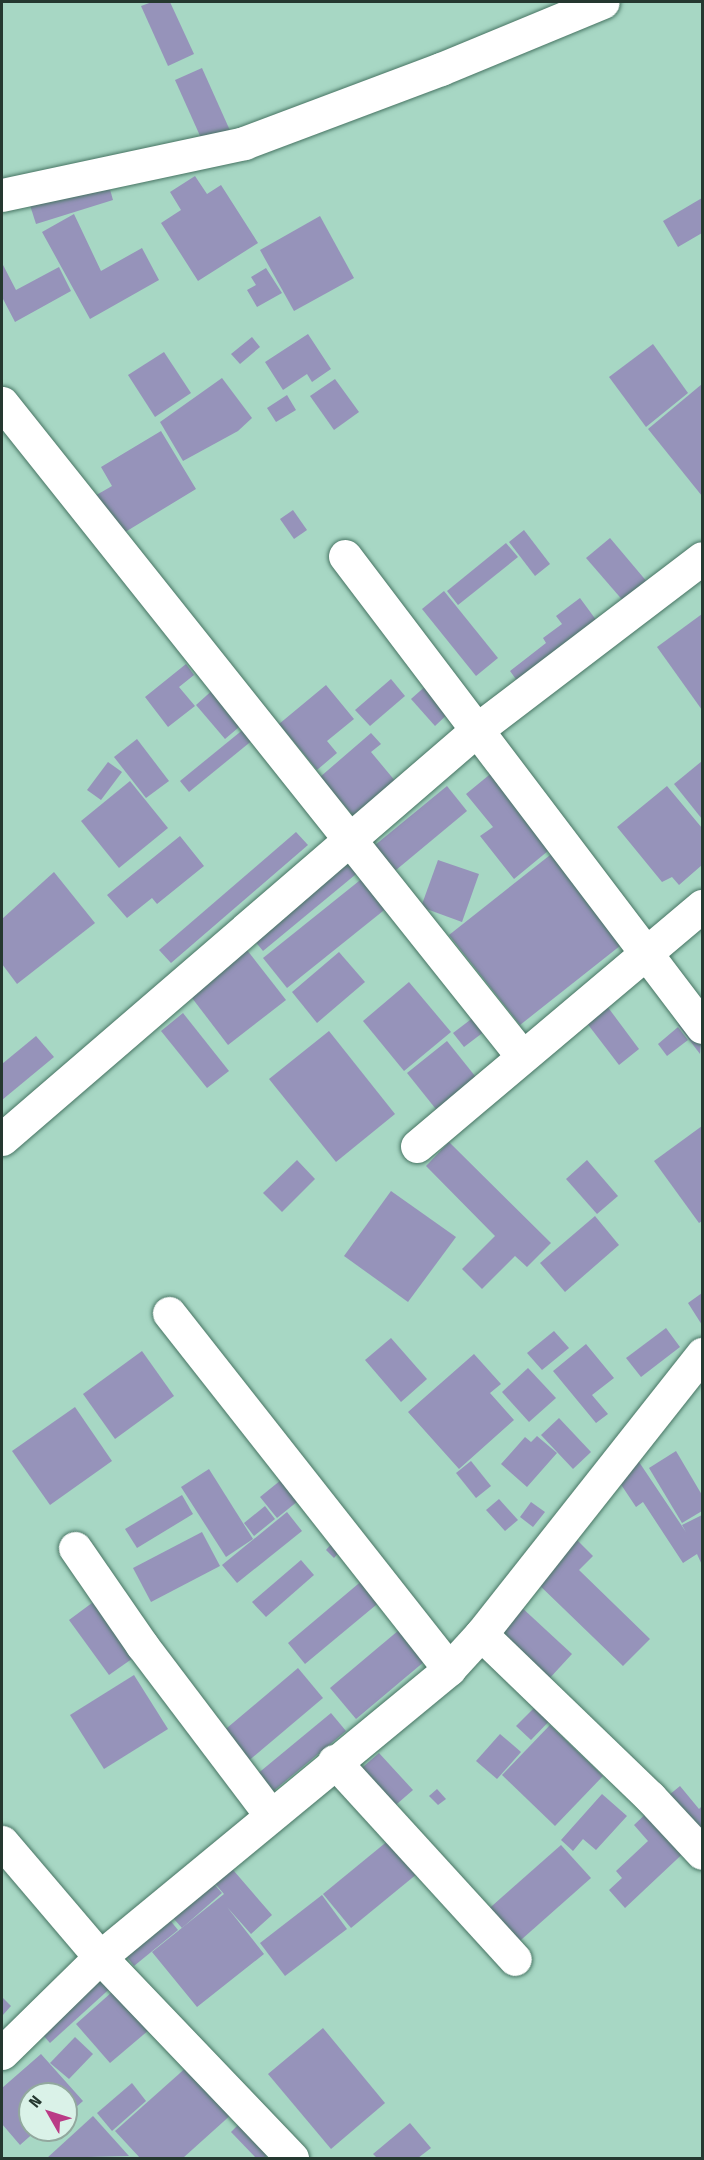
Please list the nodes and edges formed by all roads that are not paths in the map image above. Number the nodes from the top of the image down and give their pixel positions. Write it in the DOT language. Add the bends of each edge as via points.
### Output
graph roads {
  1 [pos="603,2"];
  2 [pos="2,195"];
  3 [pos="2,403"];
  4 [pos="345,556"];
  5 [pos="702,558"];
  6 [pos="478,728"];
  7 [pos="349,839"];
  8 [pos="702,906"];
  9 [pos="647,952"];
  10 [pos="702,1027"];
  11 [pos="522,1056"];
  12 [pos="2,1139"];
  13 [pos="417,1146"];
  14 [pos="169,1313"];
  15 [pos="702,1354"];
  16 [pos="75,1548"];
  17 [pos="481,1635"];
  18 [pos="449,1669"];
  19 [pos="334,1761"];
  20 [pos="269,1813"];
  21 [pos="2,1842"];
  22 [pos="702,1853"];
  23 [pos="100,1957"];
  24 [pos="515,1959"];
  25 [pos="2,2053"];
  26 [pos="292,2158"];
  1 -- 2 [label="street" via="441,69 244,143"];
  3 -- 7 [label="street"];
  4 -- 6 [label="street"];
  5 -- 6 [label="street"];
  6 -- 7 [label="street"];
  6 -- 9 [label="street"];
  7 -- 11 [label="street"];
  7 -- 12 [label="street"];
  8 -- 9 [label="street"];
  9 -- 10 [label="street"];
  9 -- 11 [label="street"];
  11 -- 13 [label="street"];
  14 -- 18 [label="street"];
  15 -- 17 [label="street"];
  16 -- 20 [label="street" via="142,1645"];
  17 -- 18 [label="street"];
  17 -- 22 [label="street" via="650,1797"];
  18 -- 19 [label="street"];
  19 -- 20 [label="street"];
  19 -- 24 [label="street"];
  20 -- 23 [label="street"];
  21 -- 23 [label="street"];
  23 -- 25 [label="street"];
  23 -- 26 [label="street"];
}
